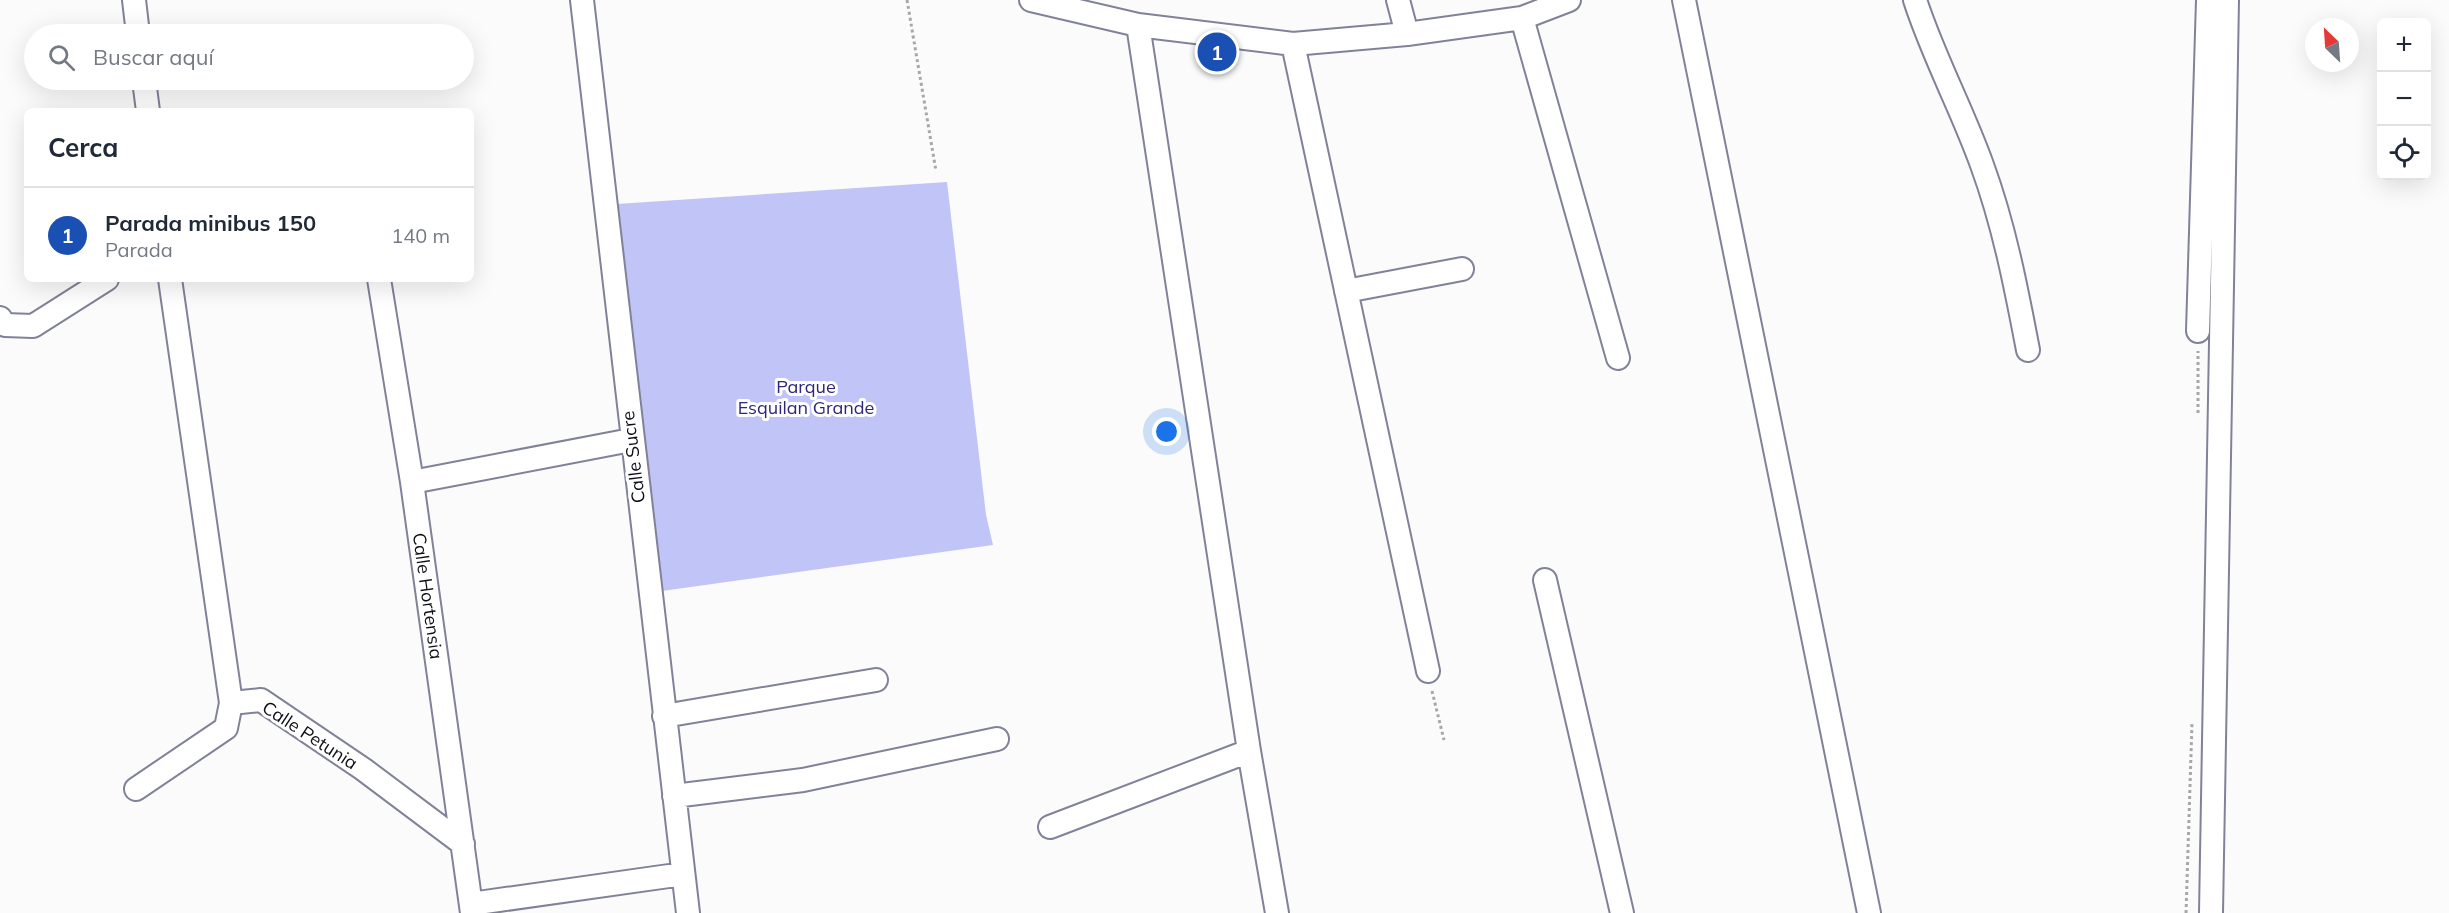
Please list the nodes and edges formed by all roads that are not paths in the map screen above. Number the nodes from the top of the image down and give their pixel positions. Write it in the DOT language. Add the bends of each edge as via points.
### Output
graph roads {
  1 [pos="134,0"];
  2 [pos="582,0"];
  3 [pos="1031,0"];
  4 [pos="1398,0"];
  5 [pos="1569,0"];
  6 [pos="1684,0"];
  7 [pos="1915,0"];
  8 [pos="2208,0"];
  9 [pos="2227,0"];
  10 [pos="1522,18"];
  11 [pos="137,24"];
  12 [pos="1138,25"];
  13 [pos="1407,34"];
  14 [pos="1293,44"];
  15 [pos="145,90"];
  16 [pos="148,108"];
  17 [pos="1462,269"];
  18 [pos="102,282"];
  19 [pos="170,282"];
  20 [pos="379,282"];
  21 [pos="1346,291"];
  22 [pos="0,318"];
  23 [pos="2198,331"];
  24 [pos="2028,350"];
  25 [pos="1618,358"];
  26 [pos="631,440"];
  27 [pos="412,482"];
  28 [pos="1545,580"];
  29 [pos="1428,671"];
  30 [pos="876,680"];
  31 [pos="231,703"];
  32 [pos="664,716"];
  33 [pos="997,739"];
  34 [pos="1249,751"];
  35 [pos="136,789"];
  36 [pos="674,796"];
  37 [pos="1050,827"];
  38 [pos="463,844"];
  39 [pos="682,874"];
  40 [pos="471,908"];
  41 [pos="687,913"];
  42 [pos="1277,913"];
  43 [pos="1622,913"];
  44 [pos="1869,913"];
  45 [pos="2211,913"];
  1 -- 11 [label="street"];
  2 -- 26 [label="street, Calle Sucre"];
  3 -- 12 [label="street"];
  4 -- 13 [label="street"];
  5 -- 10 [label="street"];
  6 -- 44 [label="street"];
  7 -- 24 [label="street" via="1981,163 2006,237"];
  8 -- 23 [label="street"];
  9 -- 45 [label="street"];
  10 -- 13 [label="street"];
  10 -- 25 [label="street"];
  12 -- 14 [label="street"];
  12 -- 34 [label="street"];
  13 -- 14 [label="street"];
  14 -- 21 [label="street"];
  15 -- 16 [label="street"];
  17 -- 21 [label="street"];
  18 -- 22 [label="street" via="33,326 5,325"];
  19 -- 31 [label="street"];
  20 -- 27 [label="street, Calle Hortensia"];
  21 -- 29 [label="street"];
  26 -- 27 [label="street"];
  26 -- 32 [label="street, Calle Sucre"];
  27 -- 38 [label="street, Calle Hortensia"];
  28 -- 43 [label="street"];
  30 -- 32 [label="street"];
  31 -- 35 [label="street" via="226,728"];
  31 -- 38 [label="street, Calle Petunia" via="261,700 363,769"];
  32 -- 36 [label="street, Calle Sucre"];
  33 -- 36 [label="street" via="803,780"];
  34 -- 37 [label="street"];
  34 -- 42 [label="street"];
  36 -- 39 [label="street, Calle Sucre"];
  38 -- 40 [label="street, Calle Hortensia"];
  39 -- 40 [label="street"];
  39 -- 41 [label="street, Calle Sucre"];
}
